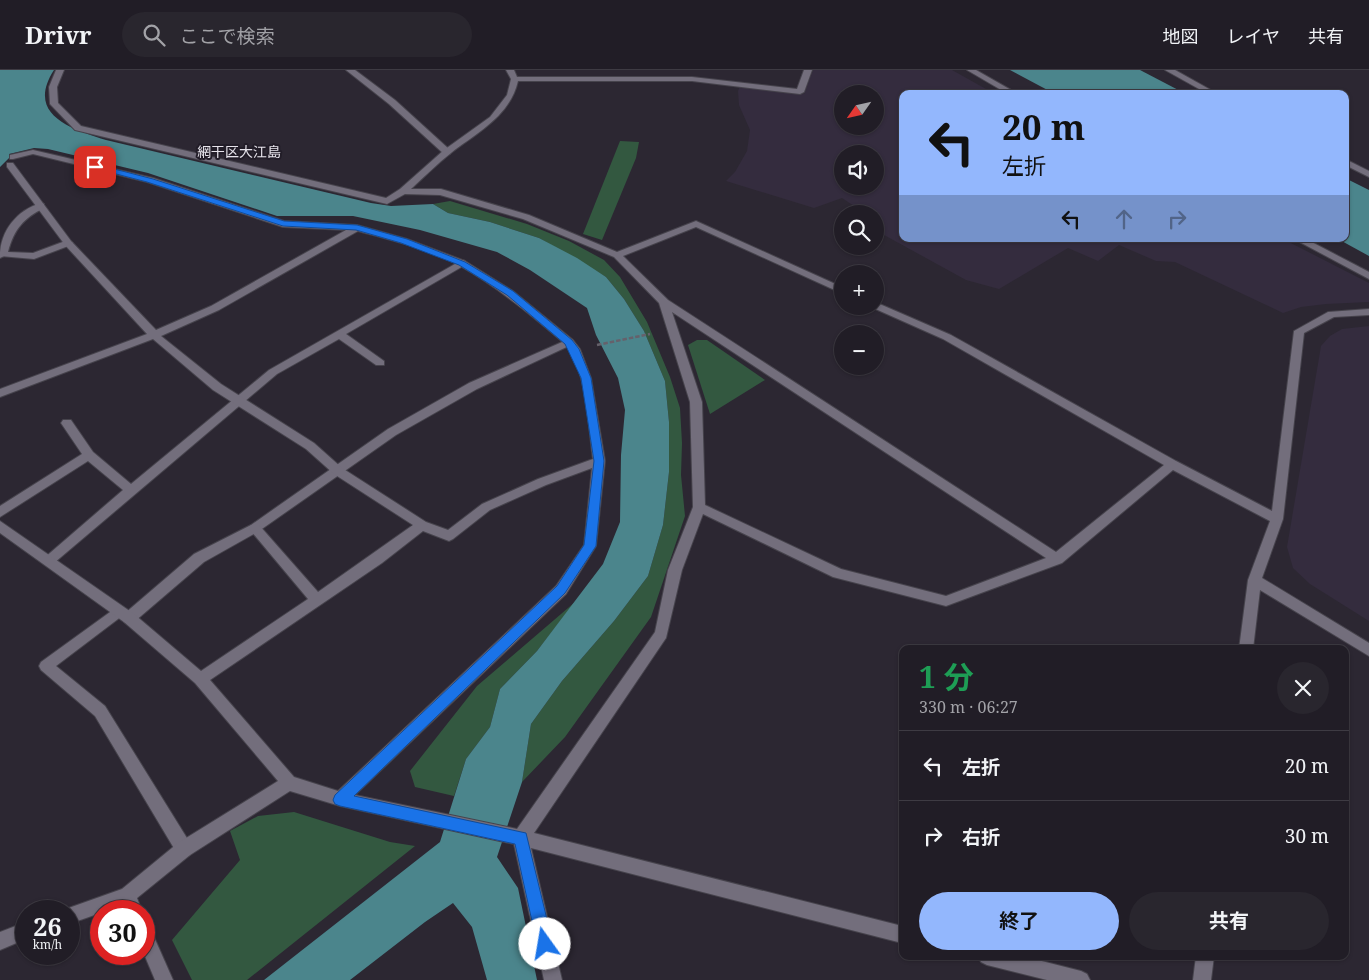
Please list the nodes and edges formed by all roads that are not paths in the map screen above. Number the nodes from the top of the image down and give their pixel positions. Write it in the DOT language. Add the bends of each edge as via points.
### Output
graph roads {
  1 [pos="60,70"];
  2 [pos="350,70"];
  3 [pos="510,70"];
  4 [pos="808,70"];
  5 [pos="971,70"];
  6 [pos="1169,70"];
  7 [pos="515,79"];
  8 [pos="1007,90"];
  9 [pos="1206,90"];
  10 [pos="447,152"];
  11 [pos="1349,164"];
  12 [pos="1369,174"];
  13 [pos="403,191"];
  14 [pos="41,206"];
  15 [pos="357,228"];
  16 [pos="1304,242"];
  17 [pos="68,244"];
  18 [pos="2,254"];
  19 [pos="617,255"];
  20 [pos="462,263"];
  21 [pos="1369,276"];
  22 [pos="834,286"];
  23 [pos="664,302"];
  24 [pos="884,309"];
  25 [pos="1369,312"];
  26 [pos="339,334"];
  27 [pos="154,335"];
  28 [pos="572,346"];
  29 [pos="380,363"];
  30 [pos="0,393"];
  31 [pos="240,401"];
  32 [pos="67,423"];
  33 [pos="89,455"];
  34 [pos="599,461"];
  35 [pos="1172,464"];
  36 [pos="338,471"];
  37 [pos="132,491"];
  38 [pos="699,507"];
  39 [pos="0,512"];
  40 [pos="1277,519"];
  41 [pos="422,525"];
  42 [pos="0,526"];
  43 [pos="255,528"];
  44 [pos="49,559"];
  45 [pos="1056,559"];
  46 [pos="1255,580"];
  47 [pos="316,599"];
  48 [pos="123,615"];
  49 [pos="1247,645"];
  50 [pos="1369,650"];
  51 [pos="200,679"];
  52 [pos="289,783"];
  53 [pos="340,800"];
  54 [pos="521,838"];
  55 [pos="184,849"];
  56 [pos="127,894"];
  57 [pos="129,900"];
  58 [pos="80,912"];
  59 [pos="899,934"];
  60 [pos="15,936"];
  61 [pos="0,941"];
  62 [pos="155,959"];
  63 [pos="1003,960"];
  64 [pos="1204,960"];
  65 [pos="164,980"];
  66 [pos="553,980"];
  67 [pos="1081,980"];
  68 [pos="1202,980"];
  1 -- 13 [label="street" via="53,86 54,104 78,128 387,202"];
  2 -- 10 [label="street" via="392,102"];
  3 -- 7 [label="street"];
  4 -- 7 [label="street" via="800,92 692,79"];
  5 -- 8 [label="street"];
  6 -- 9 [label="street"];
  7 -- 10 [label="street" via="511,95 493,119"];
  10 -- 13 [label="street"];
  11 -- 12 [label="street"];
  13 -- 19 [label="street" via="441,192 517,215"];
  14 -- 15 [label="street" via="12,161 33,152 150,180 283,224"];
  14 -- 17 [label="street"];
  14 -- 18 [label="street" via="22,215 8,233"];
  15 -- 20 [label="street" via="404,241"];
  15 -- 27 [label="street" via="215,308"];
  16 -- 21 [label="street"];
  17 -- 18 [label="street" via="34,256"];
  17 -- 27 [label="street"];
  19 -- 22 [label="street" via="696,224"];
  19 -- 23 [label="street"];
  20 -- 26 [label="street"];
  20 -- 28 [label="street" via="510,293"];
  23 -- 38 [label="street" via="696,402"];
  23 -- 45 [label="street"];
  24 -- 35 [label="street" via="947,337"];
  25 -- 40 [label="street" via="1332,314 1299,332"];
  26 -- 29 [label="street"];
  26 -- 31 [label="street" via="273,372"];
  27 -- 30 [label="street"];
  27 -- 31 [label="street"];
  28 -- 34 [label="street" via="586,378"];
  28 -- 36 [label="street" via="456,395 392,432"];
  31 -- 36 [label="street" via="310,446"];
  31 -- 37 [label="street"];
  32 -- 33 [label="street"];
  33 -- 37 [label="street"];
  33 -- 39 [label="street"];
  34 -- 41 [label="street" via="486,507 450,536"];
  34 -- 53 [label="street" via="590,546 561,590"];
  35 -- 40 [label="street"];
  35 -- 45 [label="street"];
  36 -- 41 [label="street"];
  36 -- 43 [label="street"];
  37 -- 44 [label="street"];
  38 -- 45 [label="street" via="838,573 946,601"];
  38 -- 54 [label="street" via="675,570 661,634"];
  40 -- 46 [label="street"];
  41 -- 47 [label="street"];
  42 -- 44 [label="street"];
  43 -- 47 [label="street"];
  43 -- 48 [label="street" via="198,558"];
  44 -- 48 [label="street"];
  46 -- 49 [label="street"];
  46 -- 50 [label="street"];
  47 -- 51 [label="street"];
  48 -- 51 [label="street"];
  48 -- 55 [label="street" via="46,666 100,711"];
  51 -- 52 [label="street"];
  52 -- 53 [label="street"];
  52 -- 55 [label="street"];
  53 -- 54 [label="street"];
  54 -- 59 [label="street"];
  54 -- 66 [label="street"];
  55 -- 56 [label="street"];
  56 -- 57 [label="street"];
  56 -- 58 [label="street"];
  60 -- 61 [label="street"];
  62 -- 65 [label="street"];
  63 -- 67 [label="street"];
  64 -- 68 [label="street"];
}
